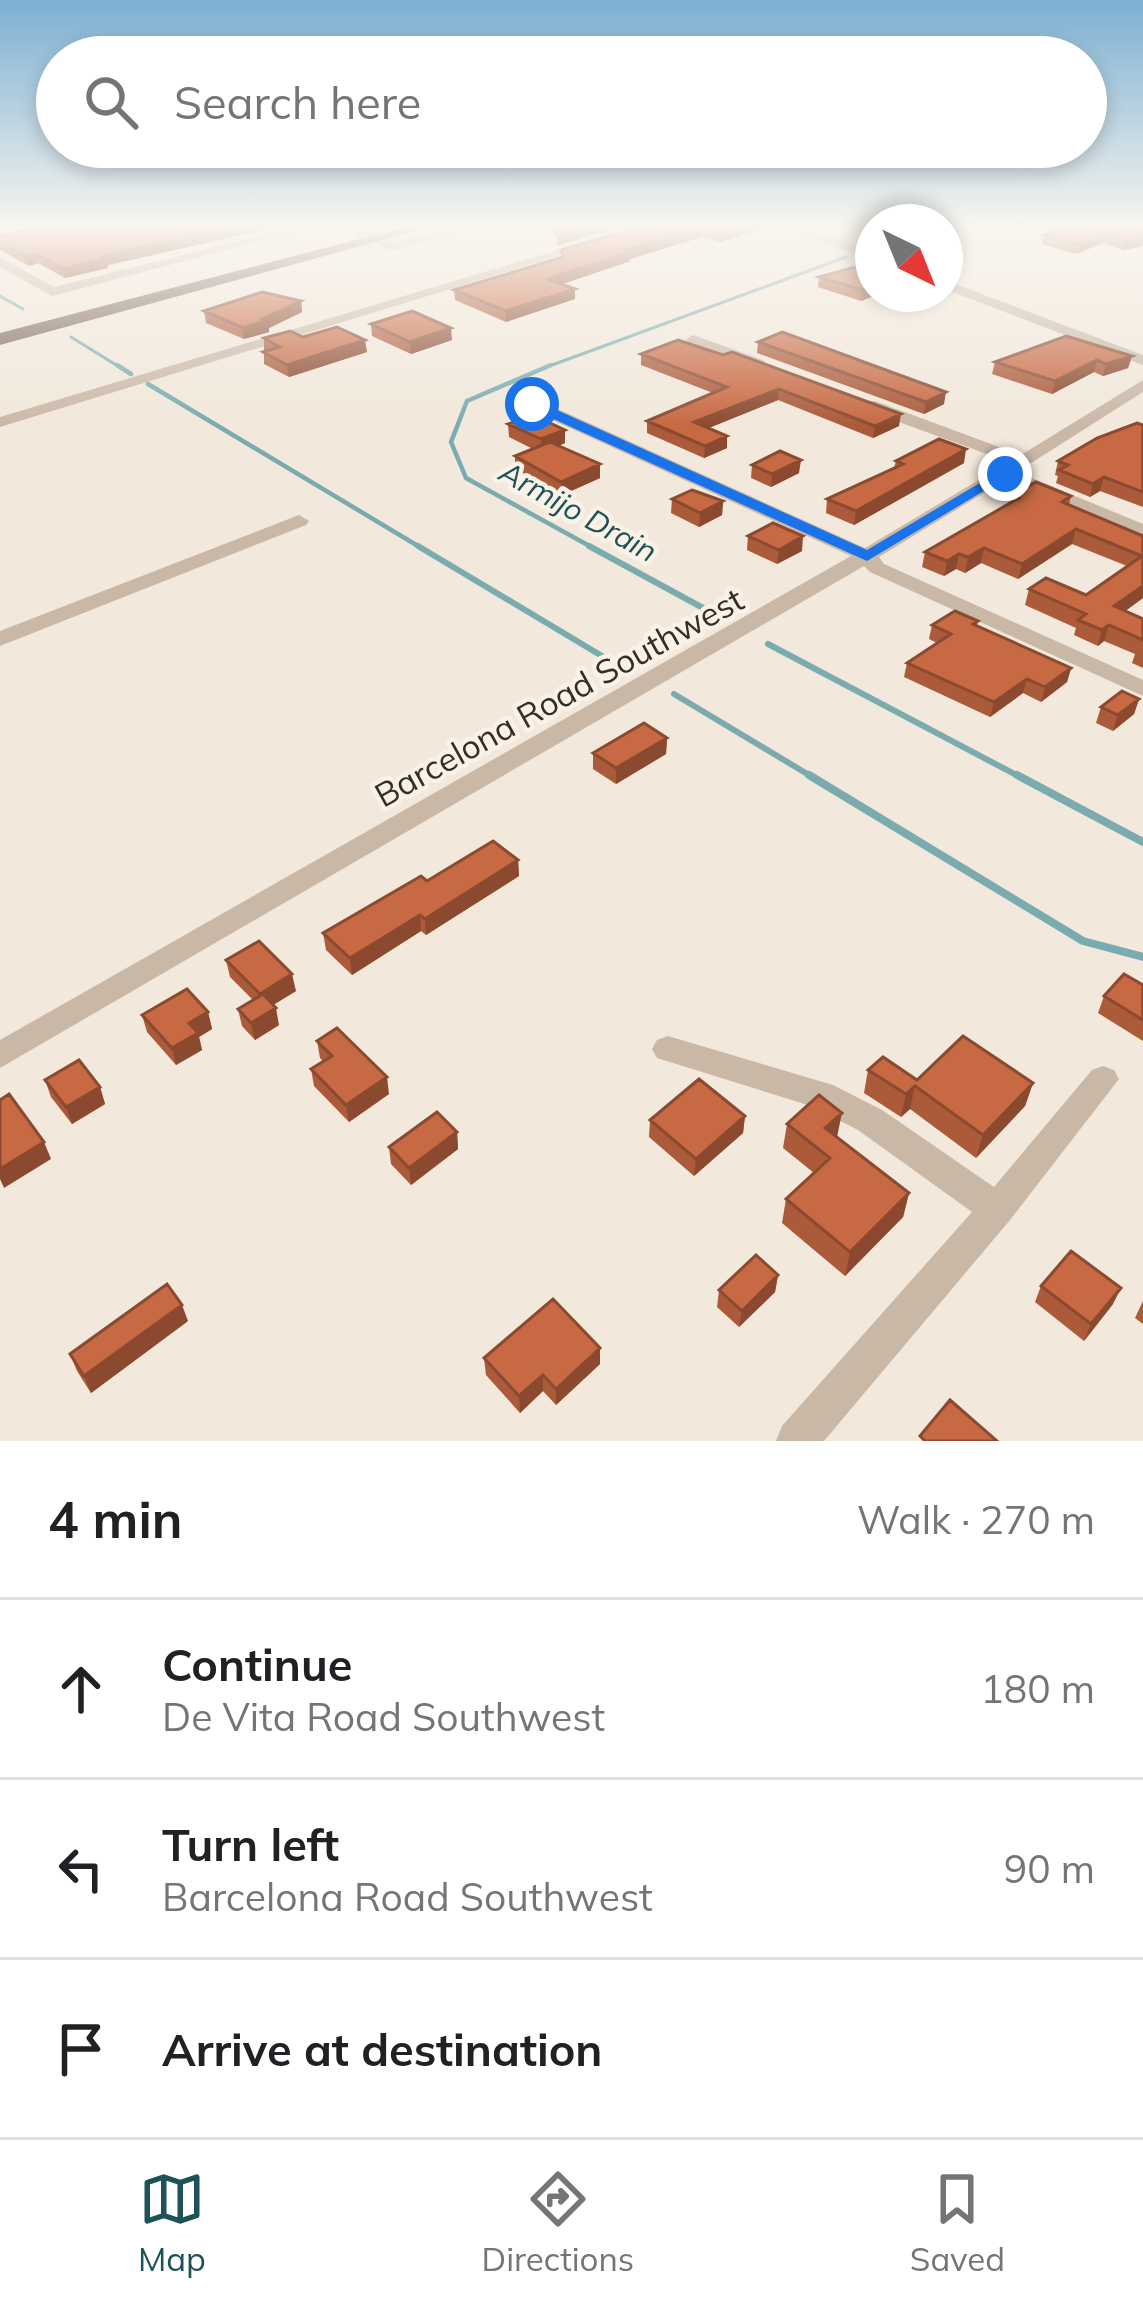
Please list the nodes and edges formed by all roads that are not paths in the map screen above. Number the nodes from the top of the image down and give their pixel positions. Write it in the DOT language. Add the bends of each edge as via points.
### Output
graph roads {
  1 [pos="24,292"];
  2 [pos="145,292"];
  3 [pos="430,292"];
  4 [pos="966,292"];
  5 [pos="47,318"];
  6 [pos="0,326"];
  7 [pos="0,339"];
  8 [pos="693,339"];
  9 [pos="1143,360"];
  10 [pos="782,372"];
  11 [pos="1143,385"];
  12 [pos="848,397"];
  13 [pos="532,404"];
  14 [pos="0,422"];
  15 [pos="1015,468"];
  16 [pos="299,521"];
  17 [pos="1143,531"];
  18 [pos="867,556"];
  19 [pos="0,639"];
  20 [pos="1143,688"];
  21 [pos="668,1048"];
  22 [pos="0,1055"];
  23 [pos="1103,1079"];
  24 [pos="998,1210"];
  25 [pos="797,1441"];
  1 -- 5 [label="street"];
  2 -- 5 [label="main road"];
  3 -- 14 [label="street"];
  4 -- 9 [label="street"];
  5 -- 6 [label="main road"];
  5 -- 7 [label="main road"];
  8 -- 10 [label="street"];
  11 -- 15 [label="street, Barcelona Road Southwest"];
  12 -- 15 [label="street"];
  13 -- 18 [label="street"];
  15 -- 17 [label="street"];
  15 -- 18 [label="street, Barcelona Road Southwest"];
  16 -- 19 [label="street"];
  18 -- 20 [label="street" via="877,568"];
  18 -- 22 [label="street, Barcelona Road Southwest"];
  21 -- 24 [label="street" via="821,1095"];
  23 -- 24 [label="street"];
  24 -- 25 [label="street"];
}
